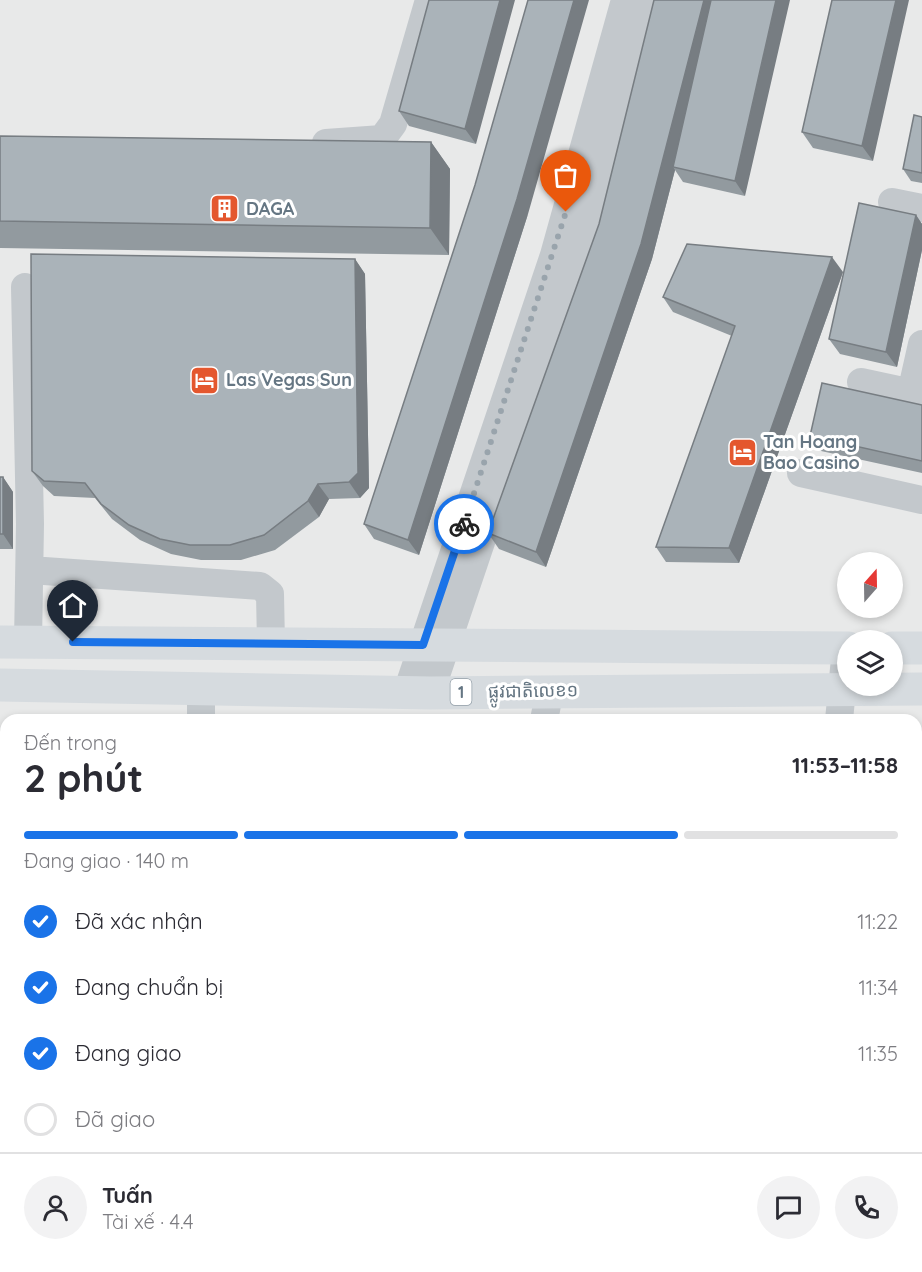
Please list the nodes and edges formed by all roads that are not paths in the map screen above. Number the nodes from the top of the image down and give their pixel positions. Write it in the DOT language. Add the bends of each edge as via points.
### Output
graph roads {
  1 [pos="429,0"];
  2 [pos="625,0"];
  3 [pos="649,0"];
  4 [pos="297,143"];
  5 [pos="892,202"];
  6 [pos="922,208"];
  7 [pos="25,287"];
  8 [pos="922,344"];
  9 [pos="861,382"];
  10 [pos="916,394"];
  11 [pos="801,473"];
  12 [pos="922,500"];
  13 [pos="30,570"];
  14 [pos="14,642"];
  15 [pos="271,644"];
  16 [pos="434,645"];
  17 [pos="837,648"];
  18 [pos="903,648"];
  19 [pos="922,648"];
  20 [pos="0,685"];
  21 [pos="837,687"];
  22 [pos="903,689"];
  23 [pos="922,689"];
  24 [pos="418,693"];
  25 [pos="841,696"];
  26 [pos="201,704"];
  27 [pos="547,705"];
  28 [pos="840,714"];
  1 -- 4 [label="lane" via="393,124 381,139 345,144"];
  2 -- 16 [label="lane" via="554,255"];
  3 -- 16 [label="lane" via="574,264"];
  5 -- 6 [label="lane"];
  7 -- 13 [label="lane"];
  8 -- 10 [label="lane"];
  9 -- 10 [label="lane"];
  11 -- 12 [label="lane"];
  13 -- 14 [label="lane"];
  13 -- 15 [label="lane" via="260,586 270,594"];
  14 -- 15 [label="highway"];
  15 -- 16 [label="highway"];
  16 -- 17 [label="highway"];
  16 -- 24 [label="lane"];
  18 -- 19 [label="highway"];
  20 -- 26 [label="highway, ផ្លូវជាតិលេខ១ / 1"];
  21 -- 27 [label="highway, ផ្លូវជាតិលេខ១ / 1"];
  22 -- 23 [label="highway, ផ្លូវជាតិលេខ១ / 1"];
  24 -- 26 [label="highway, ផ្លូវជាតិលេខ១ / 1"];
  24 -- 27 [label="highway, ផ្លូវជាតិលេខ១ / 1"];
  25 -- 28 [label="lane"];
}
